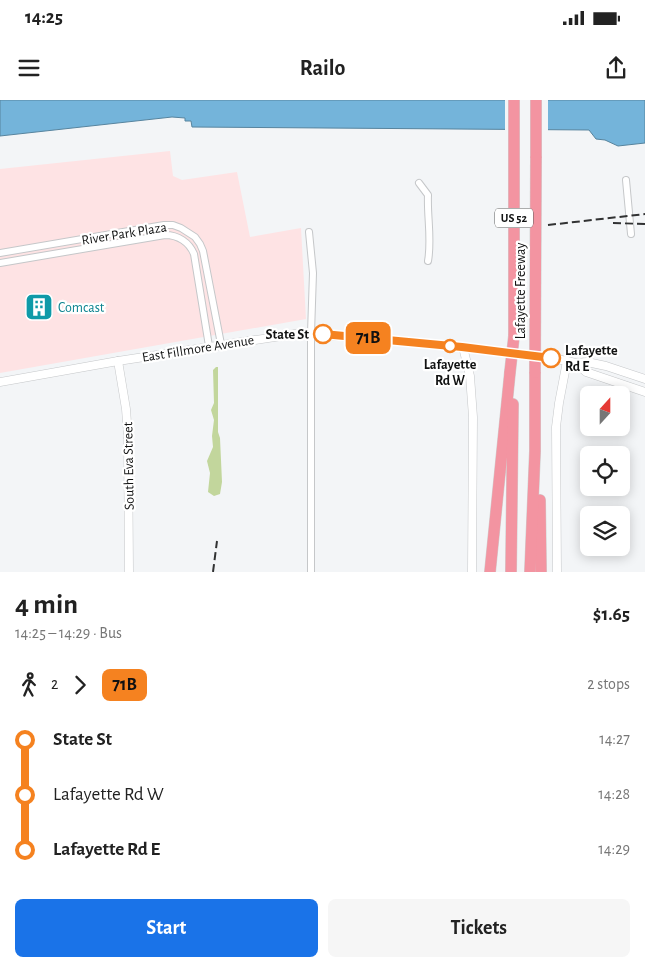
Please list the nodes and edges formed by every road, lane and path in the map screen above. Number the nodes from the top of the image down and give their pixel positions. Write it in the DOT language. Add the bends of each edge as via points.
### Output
graph roads {
  1 [pos="514,100"];
  2 [pos="536,100"];
  3 [pos="626,180"];
  4 [pos="419,183"];
  5 [pos="309,232"];
  6 [pos="630,234"];
  7 [pos="0,253"];
  8 [pos="428,260"];
  9 [pos="0,263"];
  10 [pos="311,333"];
  11 [pos="221,344"];
  12 [pos="209,346"];
  13 [pos="462,347"];
  14 [pos="118,361"];
  15 [pos="572,362"];
  16 [pos="512,372"];
  17 [pos="645,378"];
  18 [pos="0,382"];
  19 [pos="645,392"];
  20 [pos="535,451"];
  21 [pos="128,572"];
  22 [pos="311,572"];
  23 [pos="472,572"];
  24 [pos="490,572"];
  25 [pos="511,572"];
  26 [pos="530,572"];
  27 [pos="541,572"];
  28 [pos="557,572"];
  1 -- 16 [label="highway, Lafayette Freeway / US 52, bridge"];
  2 -- 20 [label="highway, Lafayette Freeway / US 52, bridge"];
  3 -- 6 [label="street"];
  4 -- 8 [label="street" via="428,195"];
  5 -- 10 [label="street" via="313,273"];
  7 -- 11 [label="street, River Park Plaza" via="164,225 181,228 195,237 203,251"];
  9 -- 12 [label="street, River Park Plaza" via="165,235 177,236 188,244 194,254"];
  10 -- 11 [label="street, East Fillmore Avenue" via="289,333"];
  10 -- 13 [label="street, East Fillmore Avenue"];
  10 -- 22 [label="street"];
  11 -- 12 [label="street, East Fillmore Avenue"];
  12 -- 14 [label="street, East Fillmore Avenue"];
  13 -- 15 [label="street, East Fillmore Avenue"];
  13 -- 23 [label="street" via="470,376 473,417"];
  14 -- 18 [label="street, East Fillmore Avenue"];
  14 -- 21 [label="street, South Eva Street" via="128,436"];
  15 -- 17 [label="street, East Fillmore Avenue" via="606,366"];
  15 -- 19 [label="street, East Fillmore Avenue" via="586,372"];
  15 -- 28 [label="street" via="559,403 556,427"];
  16 -- 24 [label="highway"];
  16 -- 25 [label="highway"];
  20 -- 26 [label="highway, Lafayette Freeway / US 52"];
  20 -- 27 [label="highway" via="540,498"];
}
